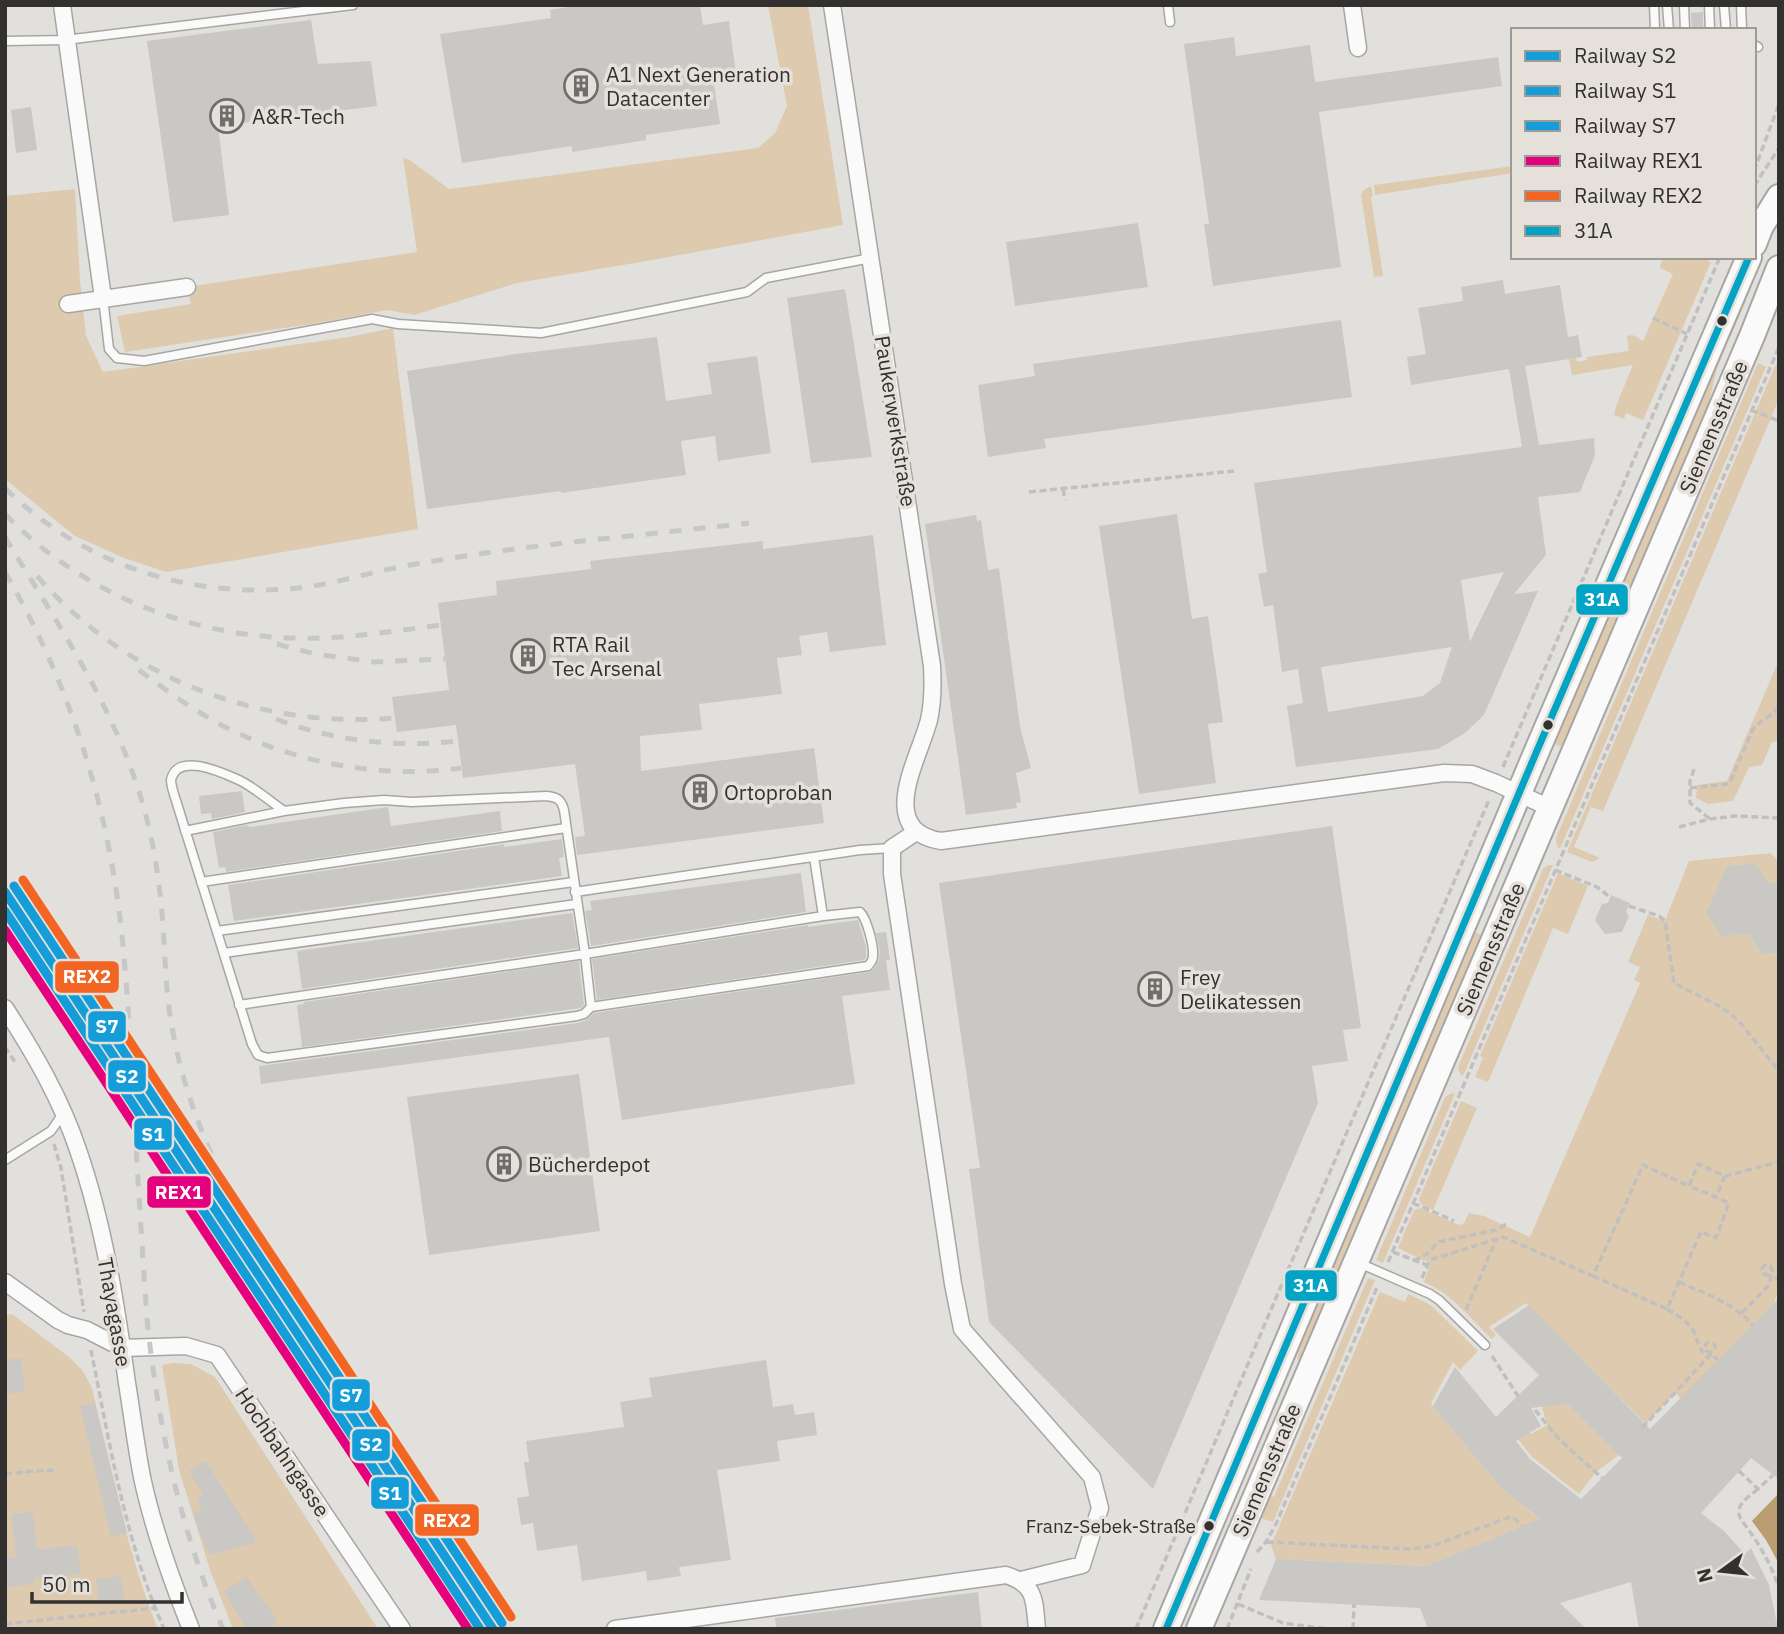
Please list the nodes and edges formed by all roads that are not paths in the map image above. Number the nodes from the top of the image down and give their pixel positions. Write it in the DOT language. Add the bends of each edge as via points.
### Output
graph roads {
  1 [pos="62,5"];
  2 [pos="353,5"];
  3 [pos="832,5"];
  4 [pos="1168,5"];
  5 [pos="1352,5"];
  6 [pos="1654,5"];
  7 [pos="1667,5"];
  8 [pos="1684,5"];
  9 [pos="1709,5"];
  10 [pos="1724,5"];
  11 [pos="1741,5"];
  12 [pos="1170,22"];
  13 [pos="1655,28"];
  14 [pos="1669,28"];
  15 [pos="1685,28"];
  16 [pos="1710,28"];
  17 [pos="1726,28"];
  18 [pos="1742,28"];
  19 [pos="65,40"];
  20 [pos="5,41"];
  21 [pos="1358,48"];
  22 [pos="1779,197"];
  23 [pos="1756,239"];
  24 [pos="871,258"];
  25 [pos="1756,258"];
  26 [pos="1751,259"];
  27 [pos="1779,267"];
  28 [pos="187,287"];
  29 [pos="103,298"];
  30 [pos="68,304"];
  31 [pos="1519,794"];
  32 [pos="1550,808"];
  33 [pos="284,811"];
  34 [pos="566,828"];
  35 [pos="185,831"];
  36 [pos="916,832"];
  37 [pos="892,848"];
  38 [pos="814,857"];
  39 [pos="201,882"];
  40 [pos="573,882"];
  41 [pos="575,892"];
  42 [pos="577,904"];
  43 [pos="823,916"];
  44 [pos="217,931"];
  45 [pos="223,953"];
  46 [pos="585,954"];
  47 [pos="239,1005"];
  48 [pos="591,1007"];
  49 [pos="5,1009"];
  50 [pos="64,1112"];
  51 [pos="5,1160"];
  52 [pos="1356,1262"];
  53 [pos="5,1282"];
  54 [pos="1485,1345"];
  55 [pos="122,1348"];
  56 [pos="1021,1580"];
  57 [pos="191,1629"];
  58 [pos="402,1629"];
  59 [pos="615,1629"];
  60 [pos="1037,1629"];
  61 [pos="1166,1629"];
  62 [pos="1199,1629"];
  1 -- 19 [label="street"];
  2 -- 19 [label="lane"];
  3 -- 24 [label="street, Paukerwerkstraße"];
  4 -- 12 [label="lane"];
  5 -- 21 [label="street"];
  6 -- 13 [label="lane"];
  7 -- 14 [label="lane"];
  8 -- 15 [label="lane"];
  9 -- 16 [label="lane"];
  10 -- 17 [label="lane"];
  11 -- 18 [label="lane"];
  19 -- 20 [label="lane"];
  19 -- 29 [label="street"];
  22 -- 23 [label="main road"];
  24 -- 29 [label="lane" via="766,278 747,292 541,333 372,320 144,361 117,358 109,349"];
  24 -- 36 [label="street, Paukerwerkstraße" via="932,666 929,720 905,799 907,818"];
  25 -- 27 [label="street"];
  26 -- 31 [label="main road, Siemensstraße"];
  27 -- 32 [label="main road, Siemensstraße"];
  28 -- 29 [label="street"];
  29 -- 30 [label="street"];
  31 -- 32 [label="street"];
  31 -- 36 [label="street" via="1472,774 1444,773 941,842"];
  31 -- 61 [label="main road, Siemensstraße"];
  32 -- 52 [label="main road, Siemensstraße"];
  33 -- 34 [label="lane" via="384,800 546,796 562,802"];
  33 -- 35 [label="lane"];
  33 -- 35 [label="lane" via="240,781 195,764 184,765 171,779"];
  34 -- 39 [label="lane"];
  34 -- 40 [label="lane"];
  35 -- 39 [label="lane"];
  36 -- 37 [label="street"];
  37 -- 38 [label="lane"];
  37 -- 56 [label="street" via="892,874 962,1329 1092,1476 1100,1508 1082,1565"];
  38 -- 41 [label="lane"];
  38 -- 43 [label="lane"];
  39 -- 44 [label="lane"];
  40 -- 41 [label="lane"];
  40 -- 44 [label="lane"];
  41 -- 42 [label="lane"];
  42 -- 45 [label="lane"];
  42 -- 46 [label="lane"];
  43 -- 46 [label="lane"];
  43 -- 48 [label="lane" via="864,915 873,956 868,966"];
  44 -- 45 [label="lane"];
  45 -- 47 [label="lane"];
  46 -- 47 [label="lane"];
  46 -- 48 [label="lane"];
  47 -- 48 [label="lane" via="252,1044 258,1055 267,1058 578,1016"];
  49 -- 50 [label="street, Thayagasse"];
  50 -- 51 [label="lane" via="51,1131"];
  50 -- 55 [label="street, Thayagasse" via="91,1189"];
  52 -- 54 [label="lane" via="1439,1300"];
  52 -- 62 [label="main road, Siemensstraße"];
  53 -- 55 [label="street" via="58,1320"];
  55 -- 57 [label="street, Thayagasse" via="149,1508"];
  55 -- 58 [label="street, Hochbahngasse" via="186,1346 217,1355"];
  56 -- 59 [label="street" via="1006,1575"];
  56 -- 60 [label="street" via="1034,1600"];
}
